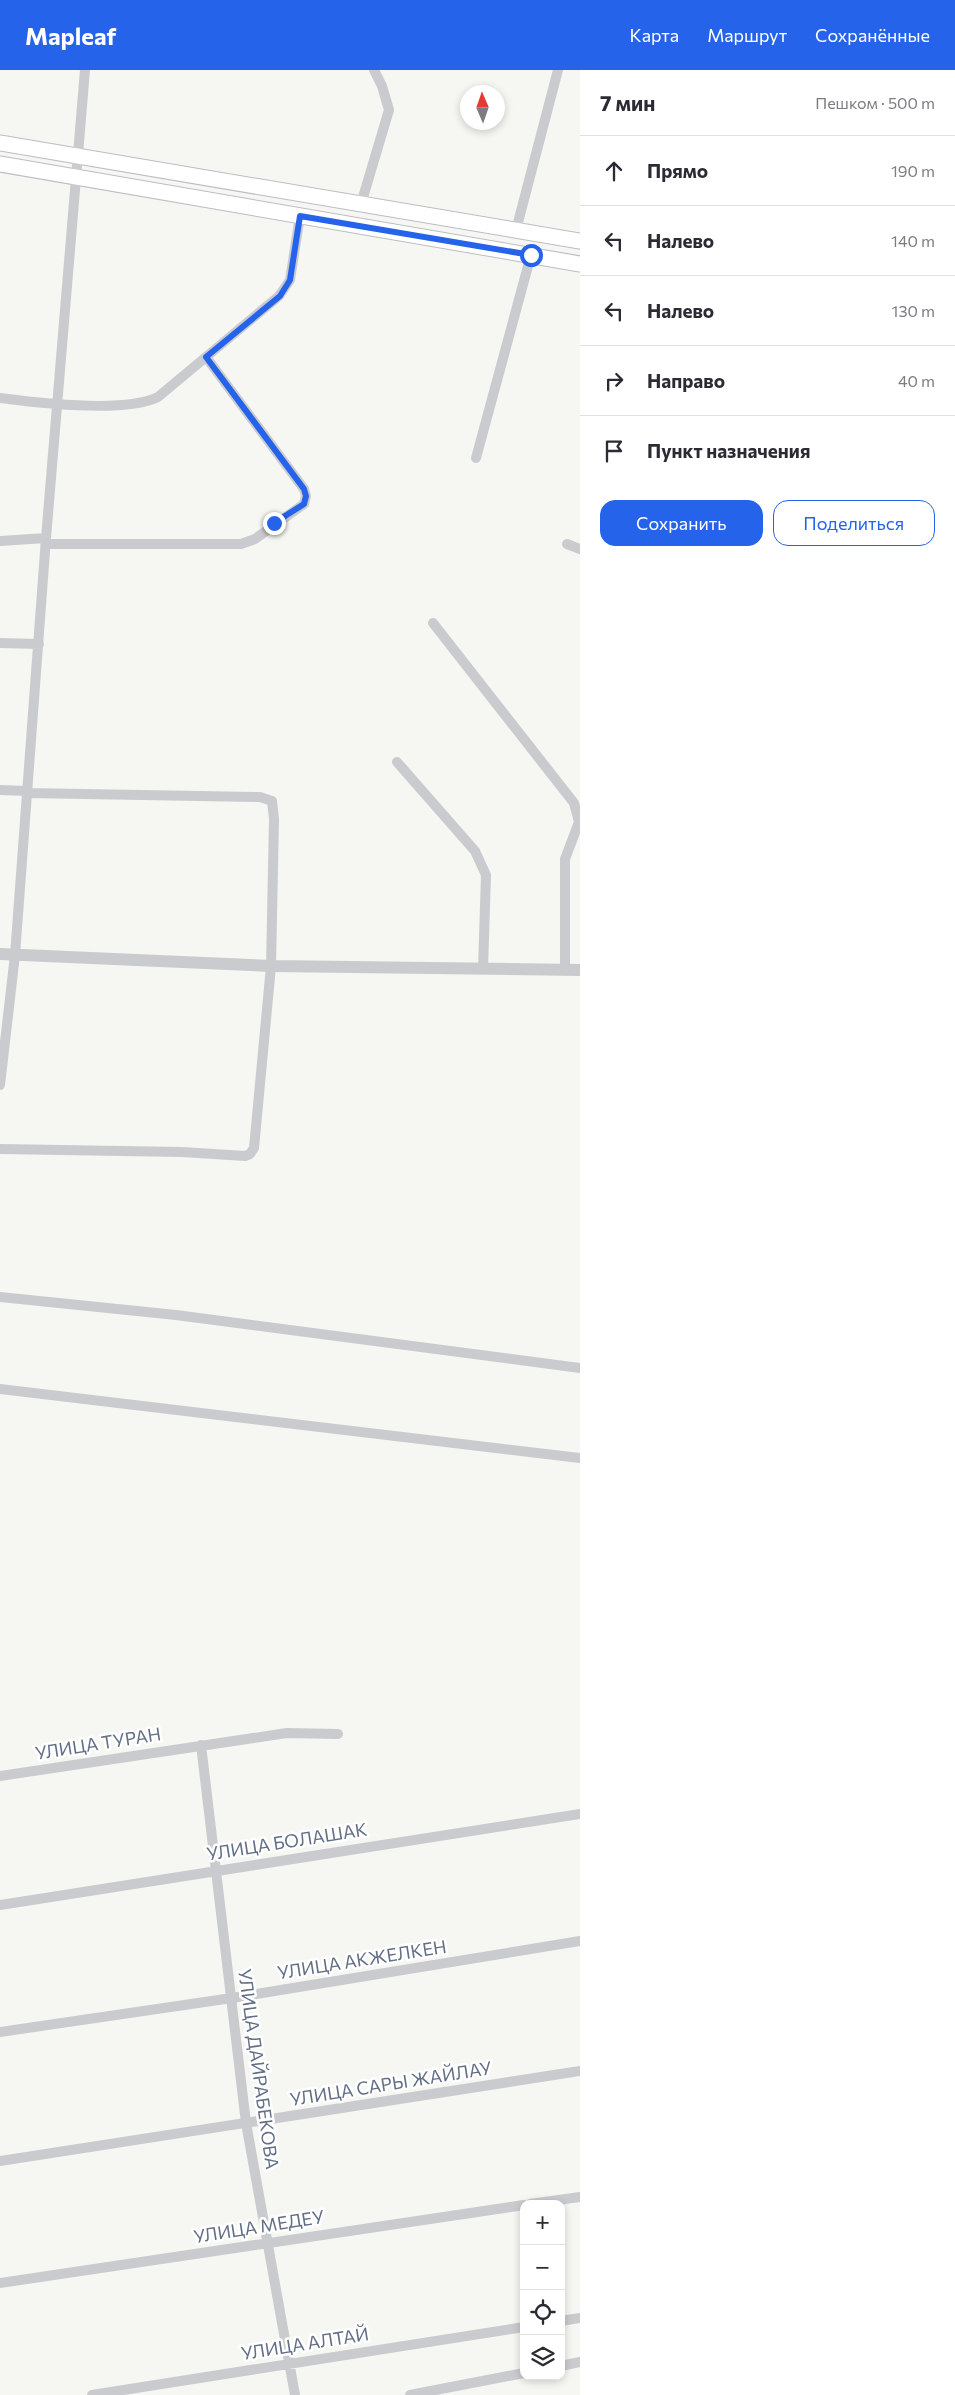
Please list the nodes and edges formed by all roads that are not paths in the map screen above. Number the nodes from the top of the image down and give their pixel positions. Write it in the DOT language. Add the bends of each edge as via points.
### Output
graph roads {
  1 [pos="85,70"];
  2 [pos="374,70"];
  3 [pos="558,70"];
  4 [pos="0,143"];
  5 [pos="78,157"];
  6 [pos="0,164"];
  7 [pos="76,178"];
  8 [pos="361,204"];
  9 [pos="300,216"];
  10 [pos="516,230"];
  11 [pos="580,241"];
  12 [pos="531,255"];
  13 [pos="580,264"];
  14 [pos="206,357"];
  15 [pos="0,398"];
  16 [pos="57,405"];
  17 [pos="476,458"];
  18 [pos="0,541"];
  19 [pos="46,541"];
  20 [pos="567,544"];
  21 [pos="580,549"];
  22 [pos="433,623"];
  23 [pos="0,642"];
  24 [pos="39,644"];
  25 [pos="397,762"];
  26 [pos="0,790"];
  27 [pos="27,792"];
  28 [pos="0,954"];
  29 [pos="15,955"];
  30 [pos="271,966"];
  31 [pos="483,969"];
  32 [pos="565,970"];
  33 [pos="580,970"];
  34 [pos="0,1085"];
  35 [pos="0,1149"];
  36 [pos="0,1297"];
  37 [pos="580,1368"];
  38 [pos="0,1389"];
  39 [pos="580,1458"];
  40 [pos="338,1734"];
  41 [pos="201,1745"];
  42 [pos="0,1776"];
  43 [pos="580,1814"];
  44 [pos="214,1870"];
  45 [pos="0,1905"];
  46 [pos="580,1941"];
  47 [pos="232,1998"];
  48 [pos="0,2032"];
  49 [pos="580,2071"];
  50 [pos="246,2123"];
  51 [pos="0,2160"];
  52 [pos="580,2196"];
  53 [pos="555,2200"];
  54 [pos="520,2206"];
  55 [pos="267,2242"];
  56 [pos="0,2283"];
  57 [pos="580,2318"];
  58 [pos="565,2320"];
  59 [pos="520,2328"];
  60 [pos="289,2362"];
  61 [pos="580,2362"];
  62 [pos="565,2365"];
  63 [pos="520,2374"];
  64 [pos="92,2395"];
  65 [pos="295,2395"];
  66 [pos="410,2395"];
  1 -- 5 [label="street"];
  2 -- 8 [label="street" via="389,110"];
  3 -- 10 [label="street"];
  4 -- 5 [label="main road"];
  5 -- 7 [label="street"];
  5 -- 8 [label="main road"];
  6 -- 7 [label="main road"];
  7 -- 9 [label="main road"];
  7 -- 16 [label="street"];
  8 -- 10 [label="main road"];
  9 -- 12 [label="main road"];
  9 -- 14 [label="street" via="290,280 280,296"];
  10 -- 11 [label="main road"];
  12 -- 13 [label="main road"];
  12 -- 17 [label="street"];
  14 -- 16 [label="street" via="158,396 141,404"];
  14 -- 19 [label="street" via="304,489 304,504 241,544"];
  15 -- 16 [label="street"];
  16 -- 19 [label="street"];
  18 -- 19 [label="street"];
  19 -- 24 [label="street"];
  20 -- 21 [label="street"];
  22 -- 32 [label="street" via="578,811 579,822 565,859"];
  23 -- 24 [label="street"];
  24 -- 27 [label="street"];
  25 -- 31 [label="street" via="481,861 486,875"];
  26 -- 27 [label="street"];
  27 -- 29 [label="street"];
  27 -- 30 [label="street" via="260,798 272,801"];
  28 -- 29 [label="street"];
  29 -- 30 [label="street"];
  29 -- 34 [label="street"];
  30 -- 31 [label="street"];
  30 -- 35 [label="street" via="254,1148 250,1154"];
  31 -- 32 [label="street"];
  32 -- 33 [label="street"];
  36 -- 37 [label="street" via="176,1315"];
  38 -- 39 [label="street"];
  40 -- 41 [label="street, УЛИЦА ТУРАН" via="287,1733"];
  41 -- 42 [label="street, УЛИЦА ТУРАН"];
  41 -- 44 [label="street, УЛИЦА ДАЙРАБЕКОВА"];
  43 -- 44 [label="street, УЛИЦА БОЛАШАК"];
  44 -- 45 [label="street, УЛИЦА БОЛАШАК"];
  44 -- 47 [label="street, УЛИЦА ДАЙРАБЕКОВА"];
  46 -- 47 [label="street, УЛИЦА АКЖЕЛКЕН"];
  47 -- 48 [label="street, УЛИЦА АКЖЕЛКЕН"];
  47 -- 50 [label="street, УЛИЦА ДАЙРАБЕКОВА"];
  49 -- 50 [label="street, УЛИЦА САРЫ ЖАЙЛАУ"];
  50 -- 51 [label="street, УЛИЦА САРЫ ЖАЙЛАУ"];
  50 -- 55 [label="street, УЛИЦА ДАЙРАБЕКОВА"];
  52 -- 53 [label="street"];
  54 -- 55 [label="street, УЛИЦА МЕДЕУ"];
  55 -- 56 [label="street, УЛИЦА МЕДЕУ"];
  55 -- 60 [label="street, УЛИЦА ДАЙРАБЕКОВА"];
  57 -- 58 [label="street"];
  59 -- 60 [label="street, УЛИЦА АЛТАЙ"];
  60 -- 64 [label="street, УЛИЦА АЛТАЙ"];
  60 -- 65 [label="street, УЛИЦА ДАЙРАБЕКОВА"];
  61 -- 62 [label="street"];
  63 -- 66 [label="street"];
}
